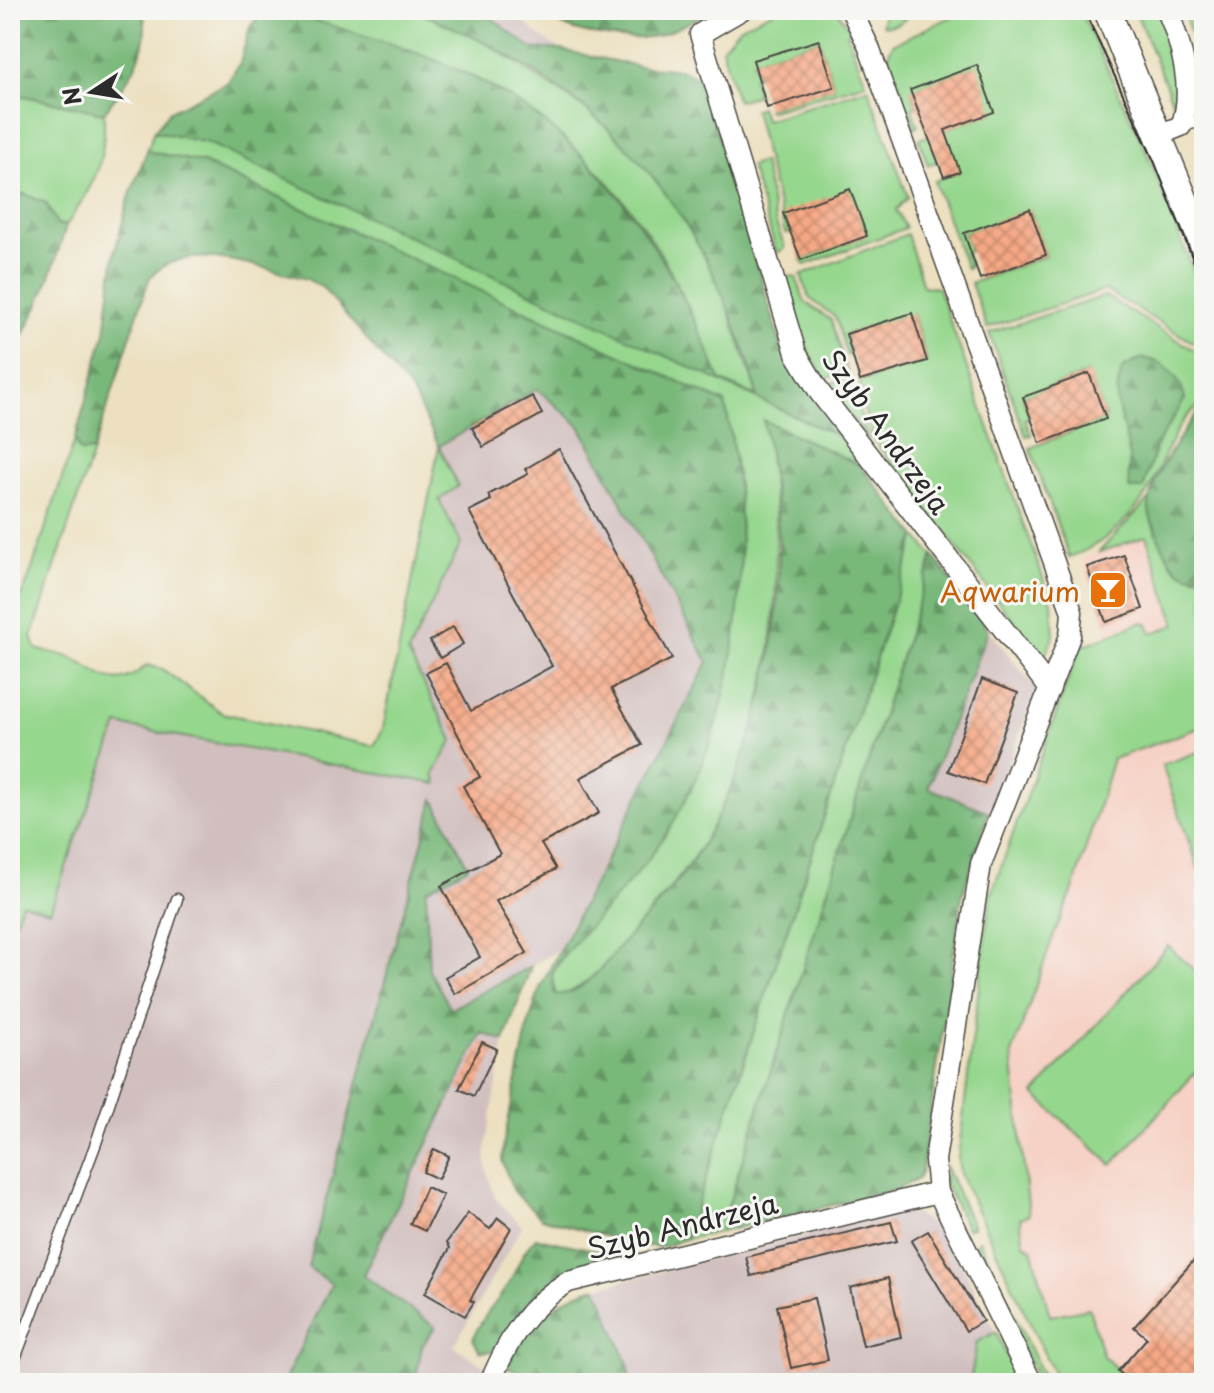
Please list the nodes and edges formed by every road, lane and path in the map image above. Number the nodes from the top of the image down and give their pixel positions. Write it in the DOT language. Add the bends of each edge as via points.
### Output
graph roads {
  1 [pos="741,10"];
  2 [pos="851,10"];
  3 [pos="1107,10"];
  4 [pos="1167,10"];
  5 [pos="1204,121"];
  6 [pos="1171,130"];
  7 [pos="1204,247"];
  8 [pos="1050,689"];
  9 [pos="177,899"];
  10 [pos="938,1192"];
  11 [pos="10,1372"];
  12 [pos="490,1383"];
  13 [pos="1032,1383"];
  1 -- 8 [label="street, Szyb Andrzeja" via="700,34 796,353 820,393"];
  2 -- 8 [label="street" via="1069,597 1070,636"];
  3 -- 6 [label="street"];
  4 -- 6 [label="street" via="1187,91"];
  5 -- 6 [label="lane"];
  6 -- 7 [label="street"];
  8 -- 10 [label="street" via="981,864 935,1160"];
  9 -- 11 [label="lane" via="96,1143"];
  10 -- 12 [label="street, Szyb Andrzeja" via="568,1282 536,1302 524,1317"];
  10 -- 13 [label="street"];
}
